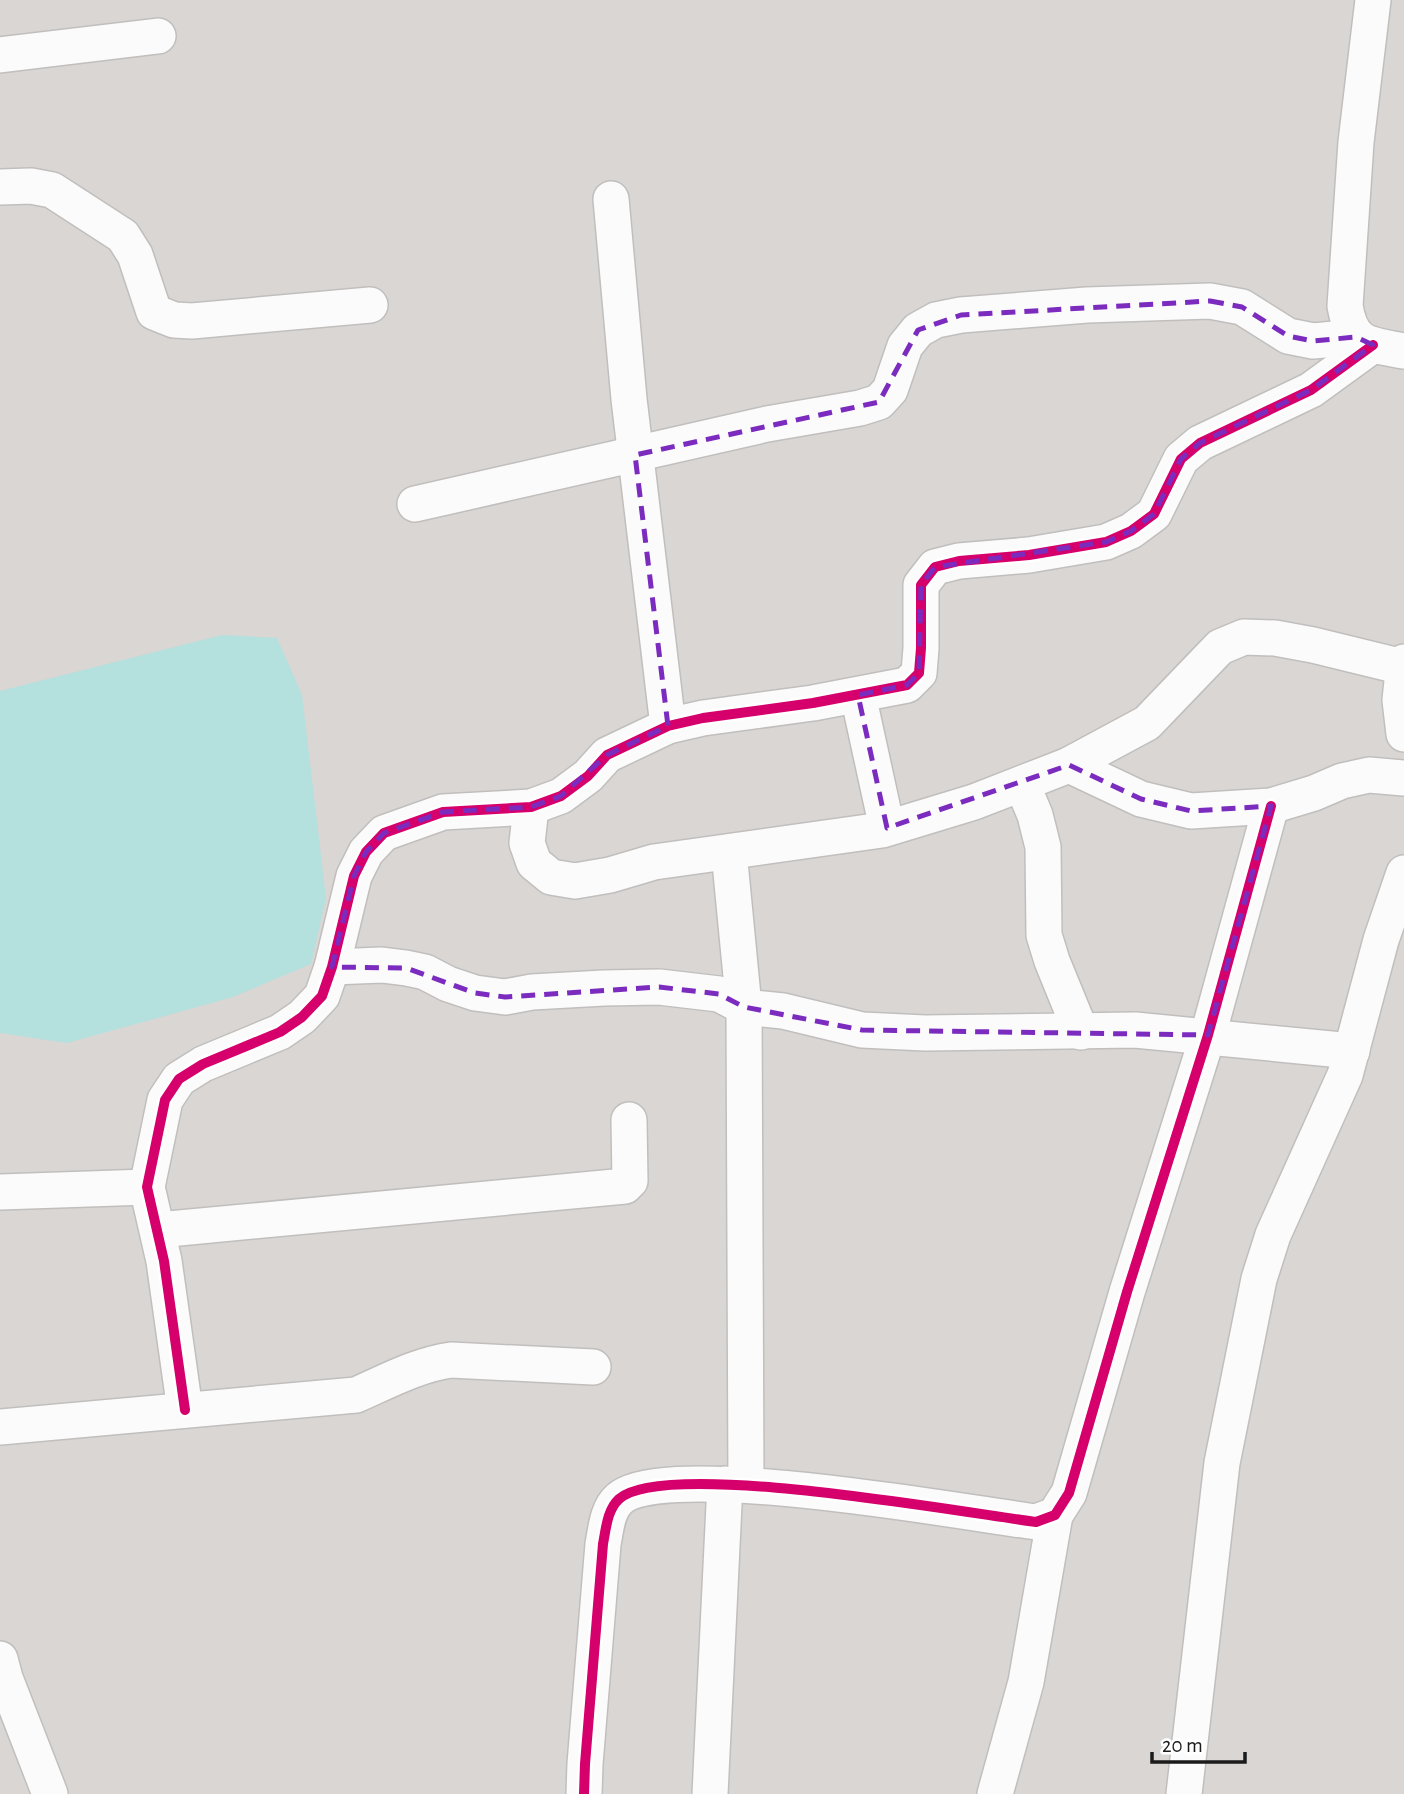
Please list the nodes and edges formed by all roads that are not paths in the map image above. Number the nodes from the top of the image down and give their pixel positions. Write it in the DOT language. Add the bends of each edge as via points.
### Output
graph roads {
  1 [pos="1373,0"];
  2 [pos="158,36"];
  3 [pos="0,55"];
  4 [pos="0,187"];
  5 [pos="611,199"];
  6 [pos="370,305"];
  7 [pos="1378,345"];
  8 [pos="635,455"];
  9 [pos="415,504"];
  10 [pos="1403,665"];
  11 [pos="858,695"];
  12 [pos="668,726"];
  13 [pos="1404,734"];
  14 [pos="1069,765"];
  15 [pos="1404,778"];
  16 [pos="1022,783"];
  17 [pos="1271,806"];
  18 [pos="531,807"];
  19 [pos="887,828"];
  20 [pos="729,852"];
  21 [pos="1404,873"];
  22 [pos="332,967"];
  23 [pos="744,1007"];
  24 [pos="1081,1032"];
  25 [pos="1208,1035"];
  26 [pos="1352,1051"];
  27 [pos="629,1120"];
  28 [pos="146,1187"];
  29 [pos="0,1192"];
  30 [pos="158,1230"];
  31 [pos="593,1367"];
  32 [pos="185,1410"];
  33 [pos="0,1427"];
  34 [pos="735,1484"];
  35 [pos="1055,1515"];
  36 [pos="0,1659"];
  37 [pos="50,1794"];
  38 [pos="584,1794"];
  39 [pos="710,1794"];
  40 [pos="995,1794"];
  41 [pos="1184,1794"];
  1 -- 7 [label="street" via="1356,142 1345,306 1348,325"];
  2 -- 3 [label="street"];
  4 -- 6 [label="street" via="52,190 124,236 154,312 174,320"];
  5 -- 8 [label="street"];
  7 -- 8 [label="street" via="1288,336 1242,307 1210,301 961,315 936,320 918,330 905,346 890,390 879,402"];
  7 -- 11 [label="street" via="1311,390 1200,443 1181,460 1154,514 1131,531 1105,542 935,567 920,585 919,673 906,685"];
  8 -- 9 [label="street"];
  8 -- 12 [label="street"];
  10 -- 13 [label="street" via="1400,700"];
  10 -- 14 [label="street" via="1275,638 1244,637 1220,647 1147,723"];
  11 -- 12 [label="street"];
  11 -- 19 [label="street"];
  12 -- 18 [label="street" via="607,755 561,796"];
  14 -- 16 [label="street"];
  14 -- 17 [label="street" via="1141,799 1191,811"];
  15 -- 17 [label="street" via="1369,775"];
  16 -- 19 [label="street"];
  16 -- 24 [label="street" via="1043,847 1044,934"];
  17 -- 25 [label="street"];
  18 -- 20 [label="street" via="527,843 534,863 551,877 575,881 654,862"];
  18 -- 22 [label="street" via="443,812 384,833 366,852 354,876"];
  19 -- 20 [label="street"];
  20 -- 23 [label="street"];
  21 -- 26 [label="street"];
  22 -- 23 [label="street" via="405,968 475,993 505,997 659,987 719,994"];
  22 -- 28 [label="street" via="322,996 302,1017 179,1080 165,1100"];
  23 -- 24 [label="street" via="783,1011 862,1030"];
  23 -- 34 [label="street"];
  24 -- 25 [label="street"];
  25 -- 26 [label="street"];
  25 -- 35 [label="street" via="1069,1493"];
  26 -- 41 [label="street" via="1322,1130 1273,1235 1259,1279 1222,1463"];
  27 -- 30 [label="street" via="630,1181 625,1186"];
  28 -- 29 [label="street"];
  28 -- 30 [label="street"];
  30 -- 32 [label="street"];
  31 -- 32 [label="street" via="451,1360 406,1371 356,1395"];
  32 -- 33 [label="street"];
  34 -- 35 [label="street" via="1036,1522"];
  34 -- 38 [label="street" via="645,1488 619,1498 608,1516"];
  34 -- 39 [label="street"];
  35 -- 40 [label="street" via="1026,1682"];
  36 -- 37 [label="street"];
}
